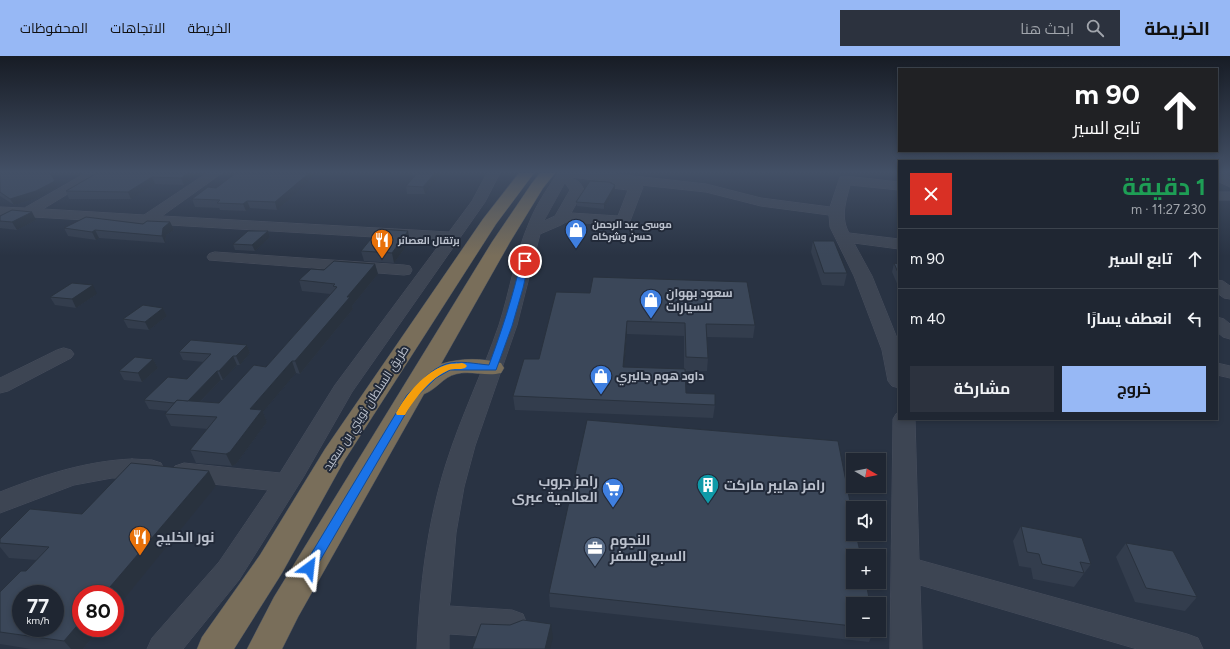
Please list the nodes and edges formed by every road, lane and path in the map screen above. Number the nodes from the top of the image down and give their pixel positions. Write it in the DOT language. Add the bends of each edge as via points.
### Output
graph roads {
  1 [pos="47,201"];
  2 [pos="175,201"];
  3 [pos="478,201"];
  4 [pos="499,201"];
  5 [pos="506,201"];
  6 [pos="528,201"];
  7 [pos="547,201"];
  8 [pos="571,201"];
  9 [pos="631,201"];
  10 [pos="756,201"];
  11 [pos="839,201"];
  12 [pos="0,211"];
  13 [pos="27,212"];
  14 [pos="836,212"];
  15 [pos="148,219"];
  16 [pos="560,219"];
  17 [pos="489,222"];
  18 [pos="533,231"];
  19 [pos="453,237"];
  20 [pos="843,237"];
  21 [pos="898,244"];
  22 [pos="215,257"];
  23 [pos="404,270"];
  24 [pos="1218,286"];
  25 [pos="1230,294"];
  26 [pos="1218,324"];
  27 [pos="1230,333"];
  28 [pos="64,354"];
  29 [pos="493,368"];
  30 [pos="1218,369"];
  31 [pos="1230,372"];
  32 [pos="898,377"];
  33 [pos="0,386"];
  34 [pos="410,397"];
  35 [pos="904,420"];
  36 [pos="286,483"];
  37 [pos="0,503"];
  38 [pos="905,568"];
  39 [pos="434,619"];
  40 [pos="512,624"];
  41 [pos="1133,641"];
  42 [pos="163,649"];
  43 [pos="214,649"];
  44 [pos="264,649"];
  45 [pos="433,649"];
  46 [pos="906,649"];
  47 [pos="1187,649"];
  1 -- 13 [label="street"];
  2 -- 15 [label="street"];
  3 -- 19 [label="street"];
  4 -- 17 [label="highway"];
  5 -- 17 [label="highway, طريق السلطان ثويني بن سعيد"];
  6 -- 34 [label="highway"];
  7 -- 18 [label="street"];
  8 -- 16 [label="street"];
  9 -- 16 [label="street" via="624,221 562,217"];
  10 -- 14 [label="street"];
  11 -- 14 [label="street"];
  12 -- 13 [label="street"];
  13 -- 15 [label="street"];
  14 -- 20 [label="street"];
  15 -- 19 [label="street"];
  16 -- 18 [label="street"];
  17 -- 43 [label="highway, طريق السلطان ثويني بن سعيد" via="334,456 271,564"];
  18 -- 29 [label="street" via="519,288"];
  19 -- 36 [label="street" via="343,390"];
  20 -- 21 [label="street"];
  20 -- 32 [label="street" via="863,276 892,350"];
  22 -- 23 [label="street"];
  24 -- 25 [label="street"];
  26 -- 27 [label="street"];
  28 -- 33 [label="street"];
  29 -- 34 [label="highway" via="448,367 433,376"];
  29 -- 39 [label="street" via="458,463 444,517"];
  30 -- 31 [label="street"];
  34 -- 44 [label="highway"];
  35 -- 38 [label="street"];
  36 -- 37 [label="street" via="147,468 115,468 81,473 41,485"];
  36 -- 42 [label="street" via="229,571"];
  38 -- 41 [label="street"];
  38 -- 46 [label="street"];
  39 -- 40 [label="street"];
  39 -- 45 [label="street"];
  41 -- 47 [label="street"];
}
